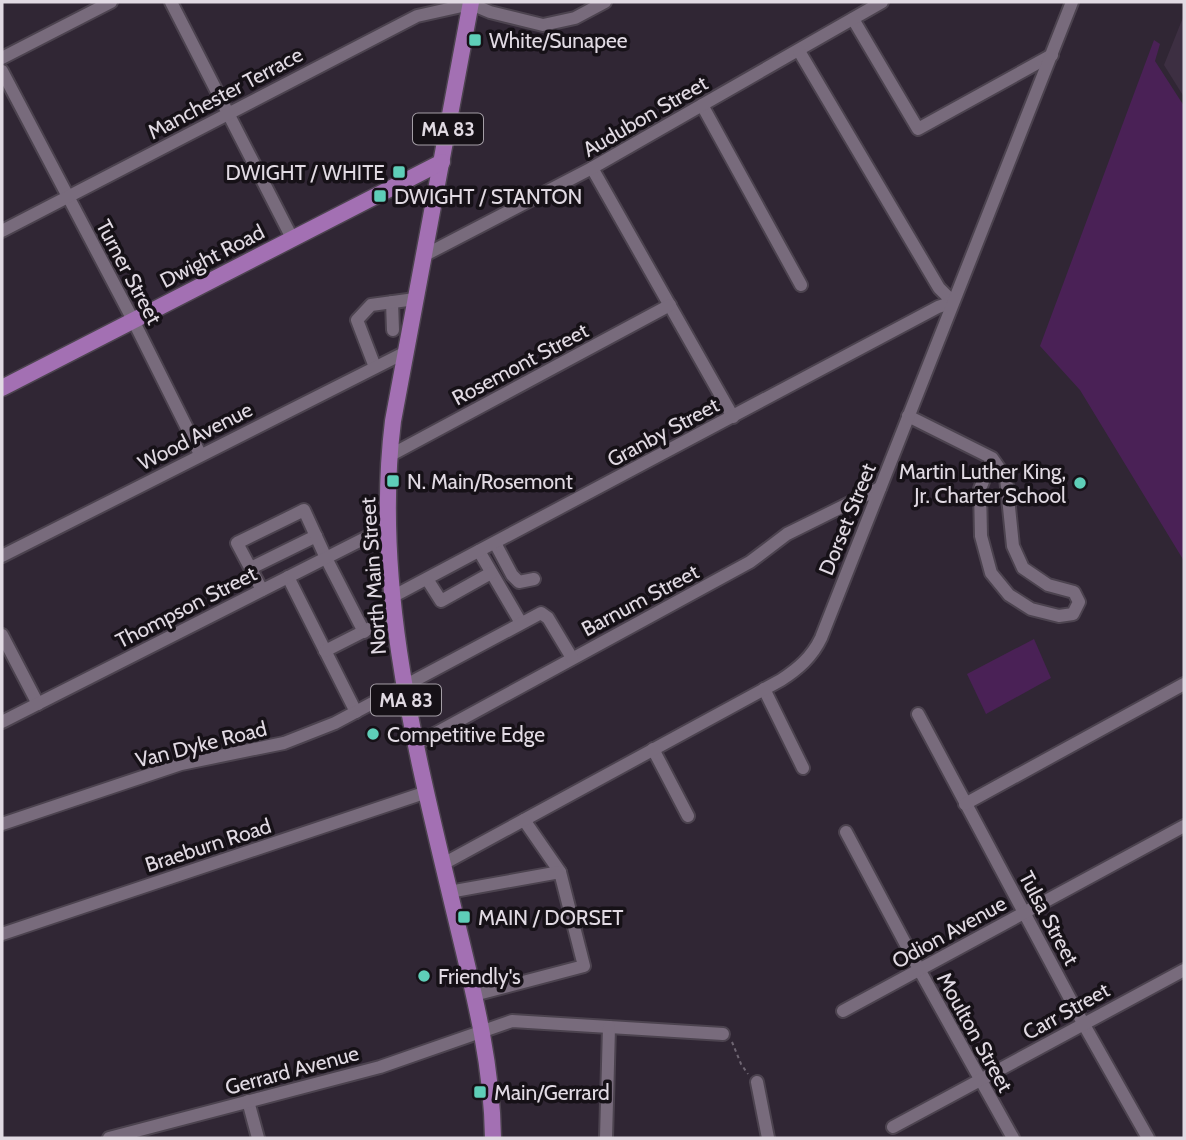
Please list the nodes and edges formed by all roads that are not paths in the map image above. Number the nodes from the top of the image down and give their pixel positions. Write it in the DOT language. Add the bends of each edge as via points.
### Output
graph roads {
  1 [pos="111,2"];
  2 [pos="171,2"];
  3 [pos="605,2"];
  4 [pos="883,2"];
  5 [pos="1072,2"];
  6 [pos="471,3"];
  7 [pos="853,19"];
  8 [pos="799,51"];
  9 [pos="1052,55"];
  10 [pos="2,58"];
  11 [pos="2,71"];
  12 [pos="702,105"];
  13 [pos="228,113"];
  14 [pos="442,162"];
  15 [pos="592,168"];
  16 [pos="68,198"];
  17 [pos="2,231"];
  18 [pos="292,237"];
  19 [pos="423,256"];
  20 [pos="801,285"];
  21 [pos="415,299"];
  22 [pos="392,302"];
  23 [pos="953,302"];
  24 [pos="670,305"];
  25 [pos="133,320"];
  26 [pos="393,330"];
  27 [pos="405,352"];
  28 [pos="375,367"];
  29 [pos="2,388"];
  30 [pos="908,415"];
  31 [pos="733,417"];
  32 [pos="200,454"];
  33 [pos="389,456"];
  34 [pos="992,458"];
  35 [pos="880,488"];
  36 [pos="387,527"];
  37 [pos="316,536"];
  38 [pos="495,543"];
  39 [pos="478,551"];
  40 [pos="2,556"];
  41 [pos="326,558"];
  42 [pos="251,568"];
  43 [pos="491,573"];
  44 [pos="288,577"];
  45 [pos="427,579"];
  46 [pos="534,579"];
  47 [pos="262,590"];
  48 [pos="392,597"];
  49 [pos="394,616"];
  50 [pos="521,623"];
  51 [pos="364,632"];
  52 [pos="2,635"];
  53 [pos="325,651"];
  54 [pos="572,658"];
  55 [pos="404,686"];
  56 [pos="1183,688"];
  57 [pos="764,689"];
  58 [pos="38,704"];
  59 [pos="356,712"];
  60 [pos="918,714"];
  61 [pos="2,722"];
  62 [pos="416,744"];
  63 [pos="653,749"];
  64 [pos="803,768"];
  65 [pos="427,792"];
  66 [pos="965,804"];
  67 [pos="688,816"];
  68 [pos="524,820"];
  69 [pos="2,824"];
  70 [pos="1184,826"];
  71 [pos="846,832"];
  72 [pos="443,864"];
  73 [pos="560,872"];
  74 [pos="449,892"];
  75 [pos="1024,913"];
  76 [pos="2,934"];
  77 [pos="1184,970"];
  78 [pos="920,971"];
  79 [pos="474,995"];
  80 [pos="843,1012"];
  81 [pos="1083,1023"];
  82 [pos="609,1027"];
  83 [pos="482,1031"];
  84 [pos="723,1034"];
  85 [pos="981,1080"];
  86 [pos="757,1082"];
  87 [pos="248,1101"];
  88 [pos="893,1127"];
  89 [pos="110,1138"];
  90 [pos="258,1138"];
  91 [pos="493,1138"];
  92 [pos="606,1138"];
  93 [pos="768,1138"];
  94 [pos="1013,1138"];
  95 [pos="1148,1138"];
  1 -- 10 [label="street"];
  2 -- 13 [label="street"];
  3 -- 6 [label="street" via="575,18 543,25"];
  4 -- 7 [label="street, Audubon Street"];
  5 -- 9 [label="street, Dorset Street"];
  6 -- 13 [label="street, Manchester Terrace" via="416,16"];
  6 -- 14 [label="main road, MA 83"];
  7 -- 8 [label="street, Audubon Street"];
  7 -- 9 [label="street" via="918,129"];
  8 -- 12 [label="street, Audubon Street"];
  8 -- 23 [label="street" via="939,288"];
  9 -- 23 [label="street, Dorset Street"];
  11 -- 16 [label="street, Turner Street"];
  12 -- 15 [label="street, Audubon Street"];
  12 -- 20 [label="street"];
  13 -- 16 [label="street, Manchester Terrace"];
  13 -- 18 [label="street"];
  14 -- 18 [label="main road, Dwight Road"];
  14 -- 19 [label="main road, MA 83"];
  15 -- 19 [label="street, Audubon Street"];
  15 -- 24 [label="street"];
  16 -- 17 [label="street, Manchester Terrace"];
  16 -- 25 [label="street, Turner Street"];
  18 -- 25 [label="main road, Dwight Road"];
  19 -- 21 [label="main road, North Main Street / MA 83"];
  21 -- 22 [label="street"];
  21 -- 27 [label="main road, North Main Street / MA 83"];
  22 -- 26 [label="street"];
  22 -- 28 [label="street" via="371,305 357,320"];
  23 -- 30 [label="street, Dorset Street"];
  23 -- 31 [label="street, Granby Street"];
  24 -- 31 [label="street"];
  24 -- 33 [label="street, Rosemont Street"];
  25 -- 29 [label="main road, Dwight Road"];
  25 -- 32 [label="street, Turner Street"];
  27 -- 28 [label="street, Wood Avenue"];
  27 -- 33 [label="main road, North Main Street / MA 83"];
  28 -- 32 [label="street, Wood Avenue"];
  30 -- 34 [label="street"];
  30 -- 35 [label="street, Dorset Street"];
  31 -- 38 [label="street, Granby Street"];
  32 -- 40 [label="street, Wood Avenue"];
  33 -- 36 [label="main road, North Main Street / MA 83"];
  34 -- 34 [label="street" via="980,489 981,536 991,573 1009,595 1031,609 1059,616 1073,614 1079,602 1074,592 1048,585 1023,568 1013,546 1006,478"];
  35 -- 54 [label="street, Barnum Street" via="793,531 750,562"];
  35 -- 57 [label="street, Dorset Street" via="816,647 799,668"];
  36 -- 41 [label="street, Thompson Street"];
  36 -- 48 [label="main road, North Main Street / MA 83"];
  37 -- 41 [label="street"];
  37 -- 42 [label="street"];
  37 -- 42 [label="street" via="304,510 293,515 237,543"];
  38 -- 39 [label="street, Granby Street"];
  38 -- 46 [label="street" via="519,582"];
  39 -- 43 [label="street"];
  39 -- 45 [label="street, Granby Street"];
  41 -- 44 [label="street, Thompson Street"];
  41 -- 51 [label="street"];
  42 -- 47 [label="street"];
  43 -- 45 [label="street" via="441,601"];
  43 -- 50 [label="street"];
  44 -- 47 [label="street, Thompson Street"];
  44 -- 53 [label="street"];
  45 -- 48 [label="street, Granby Street"];
  47 -- 58 [label="street, Thompson Street"];
  48 -- 49 [label="main road, North Main Street / MA 83"];
  49 -- 51 [label="street"];
  49 -- 55 [label="main road, North Main Street / MA 83"];
  50 -- 54 [label="street" via="545,614"];
  50 -- 55 [label="street, Van Dyke Road"];
  51 -- 53 [label="street"];
  52 -- 58 [label="street"];
  53 -- 59 [label="street"];
  54 -- 62 [label="street, Barnum Street"];
  55 -- 59 [label="street, Van Dyke Road"];
  55 -- 62 [label="main road, North Main Street / MA 83"];
  56 -- 66 [label="street"];
  57 -- 63 [label="street, Dorset Street"];
  57 -- 64 [label="street"];
  58 -- 61 [label="street, Thompson Street"];
  59 -- 69 [label="street, Van Dyke Road" via="290,741 181,764"];
  60 -- 66 [label="street, Tulsa Street"];
  62 -- 65 [label="main road, North Main Street / MA 83"];
  63 -- 67 [label="street"];
  63 -- 68 [label="street, Dorset Street"];
  65 -- 72 [label="main road, North Main Street / MA 83"];
  65 -- 76 [label="street, Braeburn Road"];
  66 -- 75 [label="street, Tulsa Street"];
  68 -- 72 [label="street, Dorset Street"];
  68 -- 73 [label="street"];
  70 -- 75 [label="street, Odion Avenue"];
  71 -- 78 [label="street, Moulton Street"];
  72 -- 74 [label="main road, North Main Street / MA 83"];
  73 -- 74 [label="street"];
  73 -- 79 [label="street" via="584,966"];
  74 -- 79 [label="main road, North Main Street / MA 83"];
  75 -- 78 [label="street, Odion Avenue"];
  75 -- 81 [label="street, Tulsa Street"];
  77 -- 81 [label="street, Carr Street"];
  78 -- 80 [label="street, Odion Avenue"];
  78 -- 85 [label="street, Moulton Street"];
  79 -- 83 [label="main road, North Main Street / MA 83"];
  81 -- 85 [label="street, Carr Street"];
  81 -- 95 [label="street, Tulsa Street"];
  82 -- 83 [label="street, Gerrard Avenue" via="512,1021"];
  82 -- 84 [label="street, Gerrard Avenue"];
  82 -- 92 [label="street"];
  83 -- 87 [label="street, Gerrard Avenue" via="380,1066"];
  83 -- 91 [label="main road, North Main Street / MA 83"];
  85 -- 88 [label="street, Carr Street"];
  85 -- 94 [label="street, Moulton Street"];
  86 -- 93 [label="street"];
  87 -- 89 [label="street, Gerrard Avenue"];
  87 -- 90 [label="street"];
}
